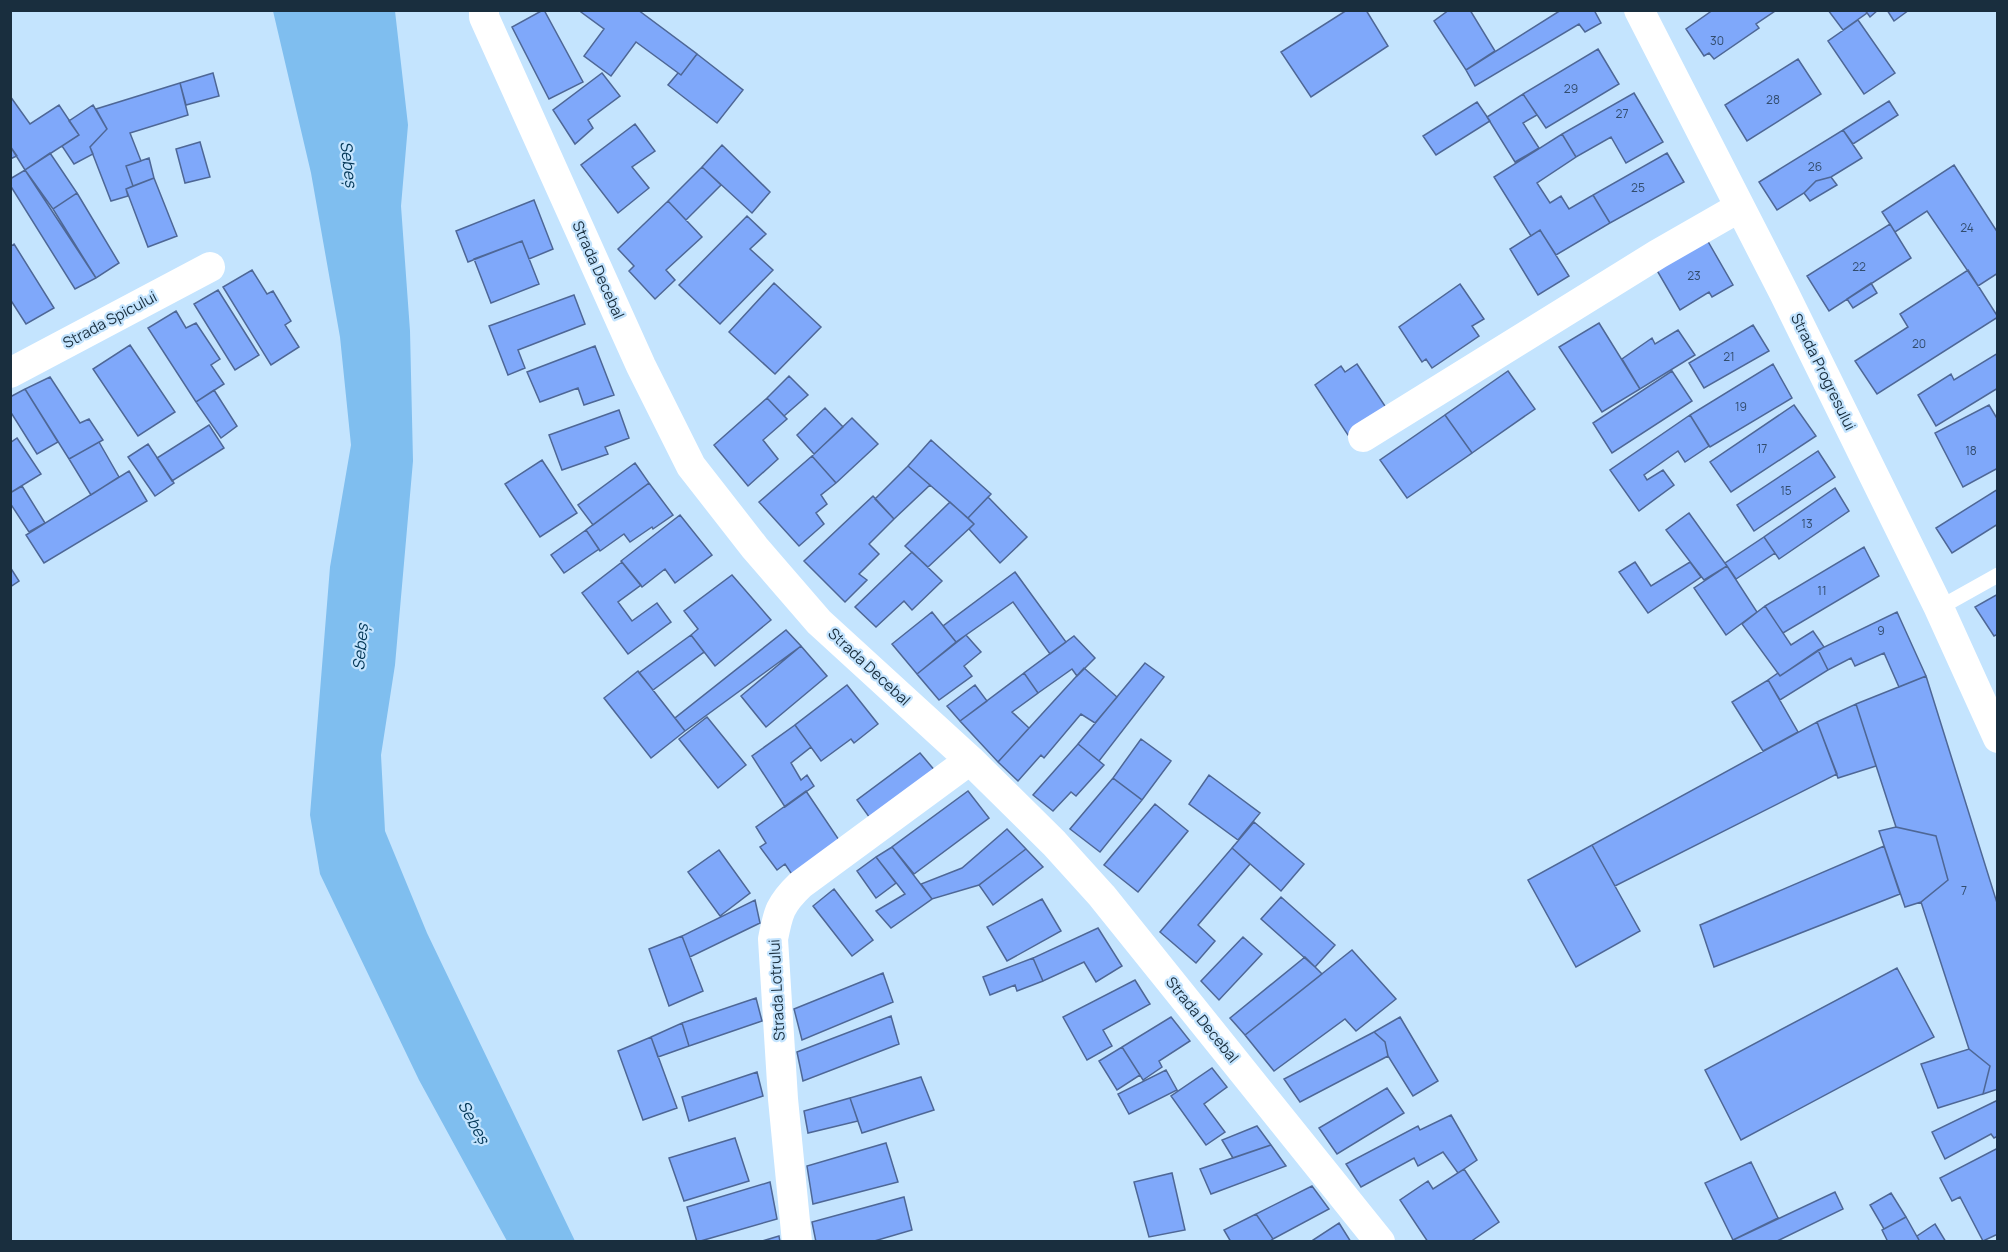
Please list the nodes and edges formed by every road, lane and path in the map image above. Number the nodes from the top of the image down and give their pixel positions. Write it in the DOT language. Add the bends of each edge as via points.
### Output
graph roads {
  1 [pos="484,10"];
  2 [pos="1639,10"];
  3 [pos="1740,207"];
  4 [pos="210,267"];
  5 [pos="10,373"];
  6 [pos="1363,437"];
  7 [pos="1998,575"];
  8 [pos="1939,608"];
  9 [pos="1998,738"];
  10 [pos="970,760"];
  11 [pos="797,1242"];
  12 [pos="1380,1242"];
  1 -- 10 [label="street, Strada Decebal" via="636,356 691,465 819,622"];
  2 -- 3 [label="street, Strada Progresului"];
  3 -- 6 [label="street"];
  3 -- 8 [label="street, Strada Progresului"];
  4 -- 5 [label="street, Strada Spicului"];
  7 -- 8 [label="lane"];
  8 -- 9 [label="street, Strada Progresului"];
  10 -- 11 [label="street, Strada Lotrului" via="800,885 785,899 777,917 773,939"];
  10 -- 12 [label="street, Strada Decebal" via="1102,896"];
}
